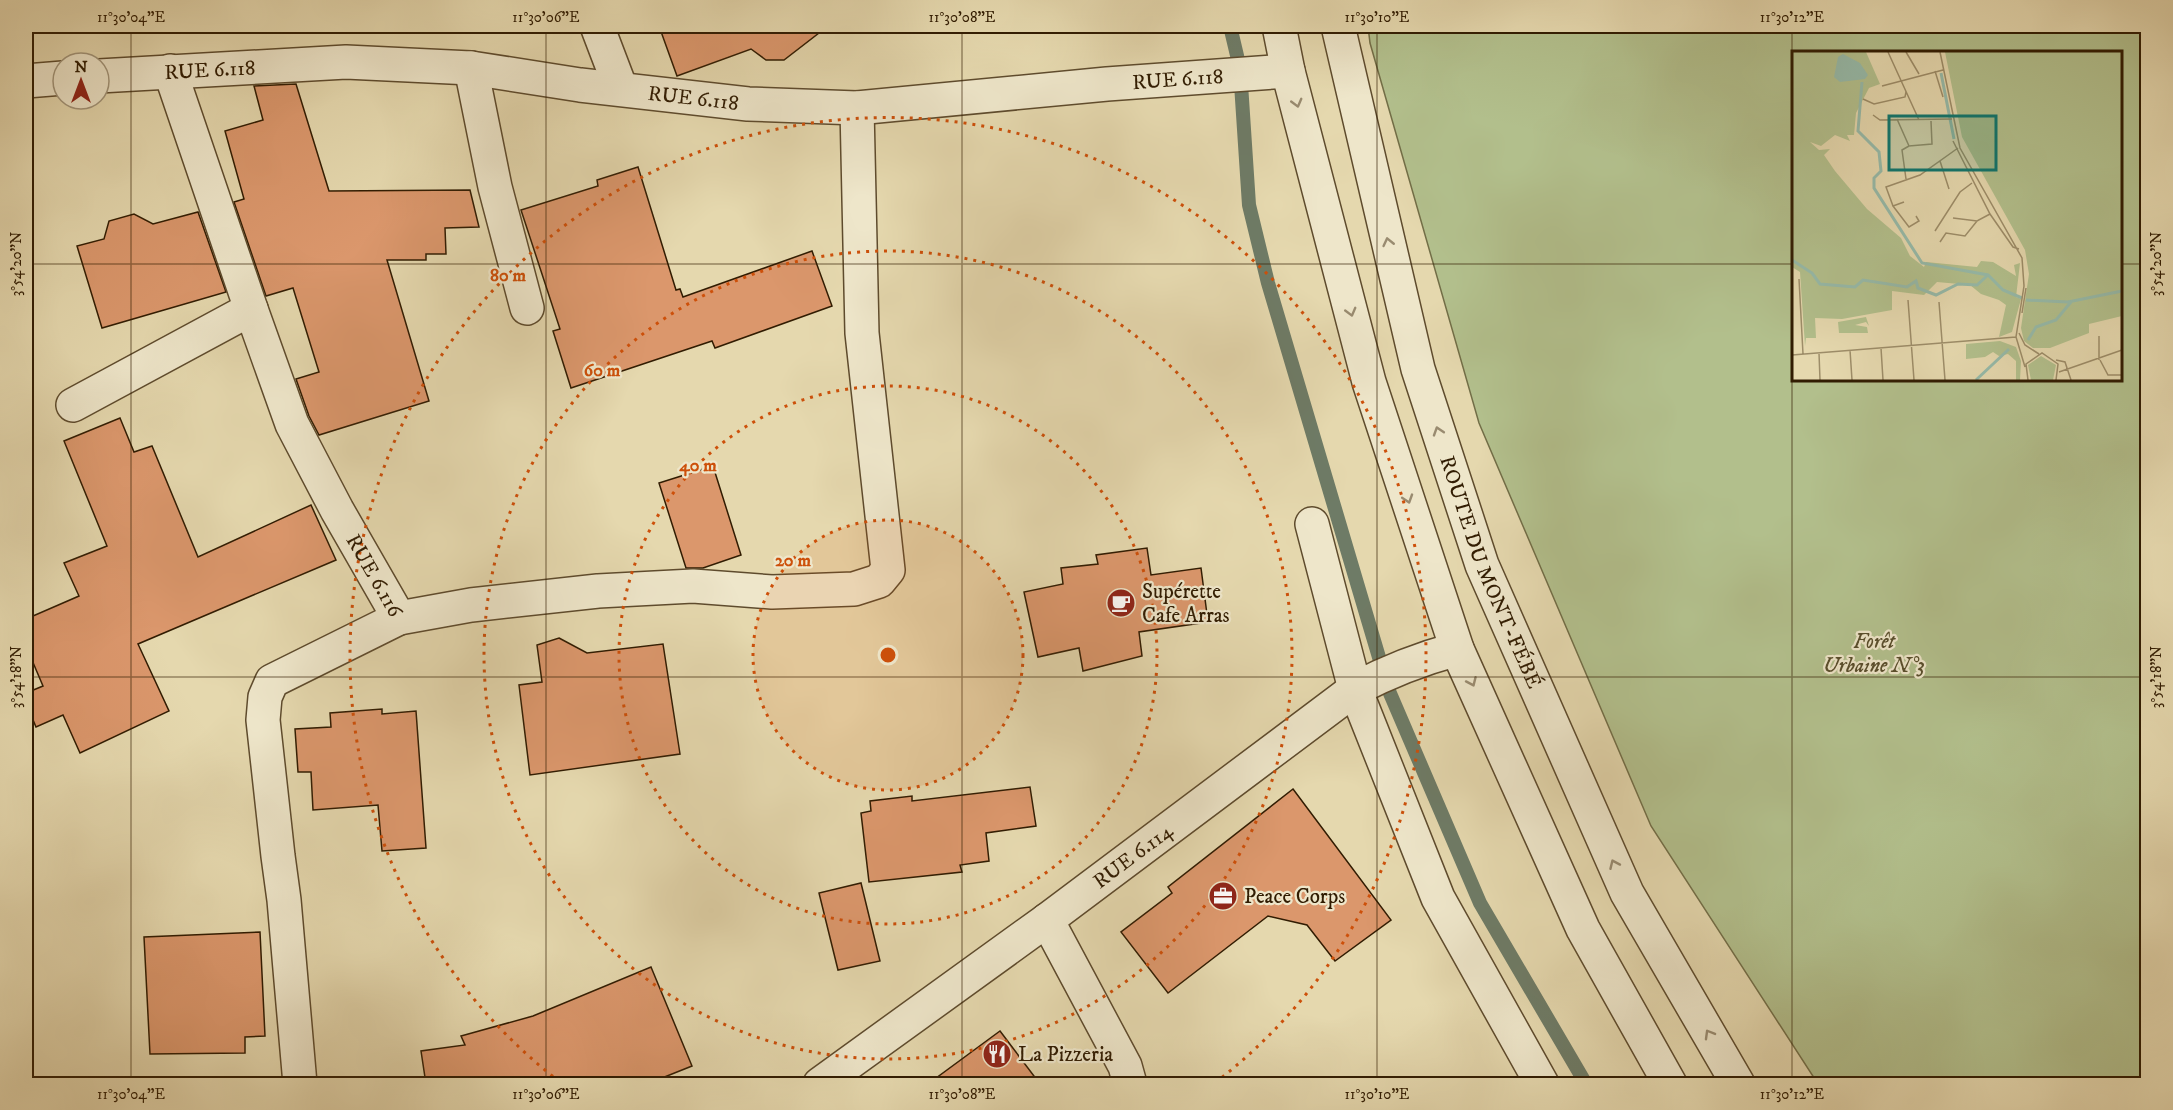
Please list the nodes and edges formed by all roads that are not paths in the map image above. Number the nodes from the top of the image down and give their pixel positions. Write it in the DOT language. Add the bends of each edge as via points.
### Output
graph roads {
  1 [pos="597,26"];
  2 [pos="1279,26"];
  3 [pos="1338,26"];
  4 [pos="471,68"];
  5 [pos="1288,70"];
  6 [pos="170,71"];
  7 [pos="111,75"];
  8 [pos="51,79"];
  9 [pos="26,81"];
  10 [pos="621,89"];
  11 [pos="857,108"];
  12 [pos="527,308"];
  13 [pos="251,309"];
  14 [pos="73,405"];
  15 [pos="1312,524"];
  16 [pos="399,618"];
  17 [pos="1457,649"];
  18 [pos="1355,689"];
  19 [pos="1047,920"];
  20 [pos="300,1084"];
  21 [pos="820,1084"];
  22 [pos="1130,1084"];
  23 [pos="1542,1084"];
  24 [pos="1670,1084"];
  25 [pos="1738,1084"];
  1 -- 10 [label="street"];
  2 -- 5 [label="street"];
  25 -- 3 [label="street, ROUTE DU MONT-FÉBÉ, one-way" via="1627,893 1482,566 1418,369"];
  4 -- 6 [label="street, RUE 6.118" via="346,62"];
  4 -- 10 [label="street, RUE 6.118"];
  4 -- 12 [label="street" via="495,187"];
  5 -- 11 [label="street, RUE 6.118"];
  5 -- 17 [label="street, one-way" via="1369,382"];
  6 -- 7 [label="street, RUE 6.118"];
  6 -- 13 [label="street, RUE 6.116"];
  8 -- 9 [label="street"];
  10 -- 11 [label="street, RUE 6.118" via="748,104"];
  11 -- 16 [label="street, RUE 6.116" via="862,333 888,570 879,581 854,589 772,592 693,586 598,591 471,605"];
  13 -- 14 [label="street"];
  13 -- 16 [label="street, RUE 6.116" via="292,424"];
  15 -- 18 [label="street"];
  16 -- 20 [label="street" via="272,681 265,697 263,720"];
  17 -- 18 [label="street, RUE 6.114" via="1416,660"];
  17 -- 24 [label="street, one-way" via="1583,929"];
  18 -- 19 [label="street, RUE 6.114"];
  18 -- 23 [label="street" via="1438,898"];
  19 -- 21 [label="street, RUE 6.114"];
  19 -- 22 [label="street" via="1125,1066"];
}
